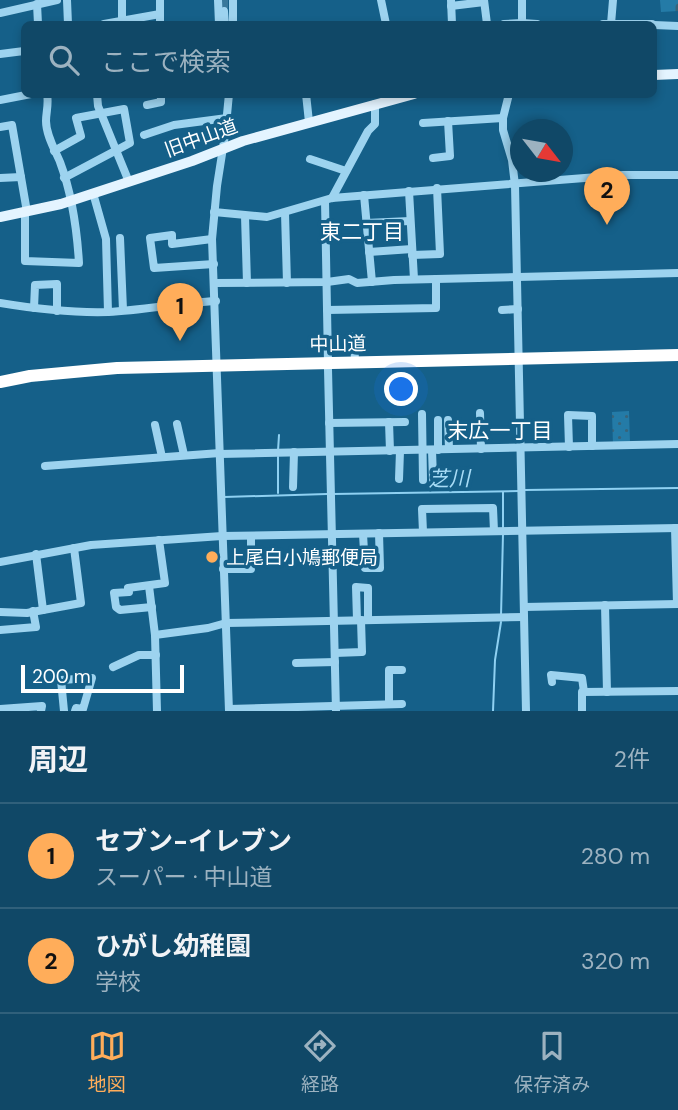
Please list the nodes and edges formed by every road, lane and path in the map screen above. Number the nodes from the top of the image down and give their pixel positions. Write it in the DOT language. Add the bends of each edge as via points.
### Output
graph roads {
  1 [pos="57,0"];
  2 [pos="67,0"];
  3 [pos="122,0"];
  4 [pos="160,0"];
  5 [pos="218,0"];
  6 [pos="233,0"];
  7 [pos="381,0"];
  8 [pos="522,0"];
  9 [pos="613,0"];
  10 [pos="484,1"];
  11 [pos="451,3"];
  12 [pos="37,4"];
  13 [pos="224,11"];
  14 [pos="0,13"];
  15 [pos="160,14"];
  16 [pos="38,21"];
  17 [pos="68,21"];
  18 [pos="122,21"];
  19 [pos="127,21"];
  20 [pos="160,21"];
  21 [pos="219,21"];
  22 [pos="225,21"];
  23 [pos="233,21"];
  24 [pos="385,21"];
  25 [pos="452,21"];
  26 [pos="487,21"];
  27 [pos="522,21"];
  28 [pos="611,21"];
  29 [pos="657,24"];
  30 [pos="678,26"];
  31 [pos="21,51"];
  32 [pos="0,54"];
  33 [pos="678,74"];
  34 [pos="657,75"];
  35 [pos="21,96"];
  36 [pos="48,98"];
  37 [pos="98,98"];
  38 [pos="161,98"];
  39 [pos="229,98"];
  40 [pos="306,98"];
  41 [pos="387,98"];
  42 [pos="508,98"];
  43 [pos="0,100"];
  44 [pos="375,104"];
  45 [pos="148,105"];
  46 [pos="101,114"];
  47 [pos="503,117"];
  48 [pos="227,118"];
  49 [pos="448,121"];
  50 [pos="309,122"];
  51 [pos="423,123"];
  52 [pos="0,127"];
  53 [pos="144,135"];
  54 [pos="223,148"];
  55 [pos="54,151"];
  56 [pos="116,152"];
  57 [pos="433,158"];
  58 [pos="310,159"];
  59 [pos="346,171"];
  60 [pos="678,176"];
  61 [pos="21,177"];
  62 [pos="0,178"];
  63 [pos="64,178"];
  64 [pos="129,182"];
  65 [pos="515,185"];
  66 [pos="437,188"];
  67 [pos="409,191"];
  68 [pos="93,193"];
  69 [pos="364,195"];
  70 [pos="328,200"];
  71 [pos="69,201"];
  72 [pos="214,212"];
  73 [pos="26,213"];
  74 [pos="285,213"];
  75 [pos="245,216"];
  76 [pos="0,218"];
  77 [pos="410,221"];
  78 [pos="366,223"];
  79 [pos="120,238"];
  80 [pos="212,239"];
  81 [pos="369,252"];
  82 [pos="412,252"];
  83 [pos="214,264"];
  84 [pos="678,273"];
  85 [pos="517,277"];
  86 [pos="414,279"];
  87 [pos="436,279"];
  88 [pos="287,282"];
  89 [pos="327,282"];
  90 [pos="372,282"];
  91 [pos="215,283"];
  92 [pos="247,283"];
  93 [pos="216,301"];
  94 [pos="0,303"];
  95 [pos="34,308"];
  96 [pos="518,309"];
  97 [pos="123,310"];
  98 [pos="327,310"];
  99 [pos="502,310"];
  100 [pos="57,311"];
  101 [pos="108,312"];
  102 [pos="354,336"];
  103 [pos="678,355"];
  104 [pos="355,362"];
  105 [pos="519,362"];
  106 [pos="678,362"];
  107 [pos="328,366"];
  108 [pos="217,369"];
  109 [pos="0,382"];
  110 [pos="0,388"];
  111 [pos="480,413"];
  112 [pos="422,414"];
  113 [pos="438,420"];
  114 [pos="447,420"];
  115 [pos="389,422"];
  116 [pos="405,422"];
  117 [pos="329,423"];
  118 [pos="177,424"];
  119 [pos="155,425"];
  120 [pos="678,444"];
  121 [pos="592,446"];
  122 [pos="569,447"];
  123 [pos="521,448"];
  124 [pos="481,449"];
  125 [pos="422,450"];
  126 [pos="435,450"];
  127 [pos="449,450"];
  128 [pos="329,451"];
  129 [pos="390,451"];
  130 [pos="400,451"];
  131 [pos="294,452"];
  132 [pos="220,454"];
  133 [pos="184,455"];
  134 [pos="162,457"];
  135 [pos="45,466"];
  136 [pos="399,479"];
  137 [pos="433,479"];
  138 [pos="422,480"];
  139 [pos="293,487"];
  140 [pos="677,528"];
  141 [pos="522,530"];
  142 [pos="494,531"];
  143 [pos="423,532"];
  144 [pos="379,533"];
  145 [pos="363,534"];
  146 [pos="332,535"];
  147 [pos="222,536"];
  148 [pos="251,536"];
  149 [pos="159,540"];
  150 [pos="74,548"];
  151 [pos="36,554"];
  152 [pos="0,562"];
  153 [pos="223,569"];
  154 [pos="149,586"];
  155 [pos="678,604"];
  156 [pos="606,605"];
  157 [pos="152,607"];
  158 [pos="524,607"];
  159 [pos="43,610"];
  160 [pos="33,611"];
  161 [pos="0,612"];
  162 [pos="524,617"];
  163 [pos="362,620"];
  164 [pos="334,621"];
  165 [pos="226,623"];
  166 [pos="0,630"];
  167 [pos="155,635"];
  168 [pos="156,655"];
  169 [pos="335,658"];
  170 [pos="296,663"];
  171 [pos="113,667"];
  172 [pos="402,670"];
  173 [pos="552,682"];
  174 [pos="678,691"];
  175 [pos="584,692"];
  176 [pos="607,692"];
  177 [pos="402,704"];
  178 [pos="389,705"];
  179 [pos="336,708"];
  180 [pos="0,709"];
  181 [pos="229,710"];
  182 [pos="41,711"];
  183 [pos="64,711"];
  184 [pos="75,711"];
  185 [pos="157,711"];
  186 [pos="526,711"];
  187 [pos="582,711"];
  1 -- 12 [label="street"];
  2 -- 17 [label="street"];
  3 -- 18 [label="street"];
  4 -- 15 [label="street"];
  5 -- 21 [label="street"];
  6 -- 23 [label="street"];
  7 -- 24 [label="street"];
  8 -- 27 [label="street"];
  9 -- 28 [label="street"];
  10 -- 11 [label="street"];
  10 -- 26 [label="street"];
  11 -- 25 [label="street"];
  12 -- 14 [label="street"];
  12 -- 16 [label="street"];
  13 -- 22 [label="street"];
  15 -- 19 [label="street"];
  15 -- 20 [label="street"];
  29 -- 30 [label="street"];
  31 -- 32 [label="street"];
  33 -- 34 [label="main road"];
  35 -- 43 [label="street"];
  36 -- 55 [label="street" via="46,121"];
  37 -- 46 [label="street"];
  38 -- 45 [label="street" via="161,102"];
  39 -- 48 [label="street"];
  40 -- 50 [label="street"];
  41 -- 44 [label="main road, 旧中山道"];
  42 -- 47 [label="street"];
  44 -- 50 [label="main road, 旧中山道"];
  44 -- 59 [label="street" via="375,124"];
  46 -- 55 [label="street" via="76,118 81,136"];
  46 -- 56 [label="street"];
  46 -- 56 [label="street" via="124,109 130,144"];
  47 -- 49 [label="street"];
  47 -- 65 [label="street"];
  48 -- 53 [label="street" via="174,125"];
  48 -- 54 [label="street"];
  49 -- 51 [label="street"];
  49 -- 57 [label="street" via="450,156"];
  50 -- 54 [label="main road, 旧中山道"];
  52 -- 61 [label="street" via="12,125"];
  54 -- 64 [label="main road, 旧中山道"];
  54 -- 72 [label="street"];
  55 -- 63 [label="street"];
  56 -- 63 [label="street"];
  56 -- 64 [label="street"];
  58 -- 59 [label="street"];
  59 -- 70 [label="street"];
  60 -- 65 [label="street" via="623,174"];
  61 -- 62 [label="street"];
  61 -- 73 [label="street"];
  63 -- 71 [label="street"];
  64 -- 68 [label="main road, 旧中山道"];
  65 -- 66 [label="street"];
  65 -- 85 [label="street"];
  66 -- 67 [label="street"];
  66 -- 82 [label="street" via="440,254"];
  67 -- 69 [label="street"];
  67 -- 77 [label="street"];
  68 -- 71 [label="main road, 旧中山道"];
  68 -- 101 [label="street" via="106,239"];
  69 -- 70 [label="street"];
  69 -- 78 [label="street"];
  70 -- 74 [label="street"];
  70 -- 89 [label="street"];
  71 -- 73 [label="main road, 旧中山道"];
  71 -- 73 [label="street" via="77,228 79,263 25,261"];
  72 -- 75 [label="street"];
  72 -- 80 [label="street"];
  73 -- 76 [label="main road, 旧中山道"];
  74 -- 75 [label="street"];
  74 -- 88 [label="street"];
  75 -- 92 [label="street"];
  77 -- 78 [label="street"];
  77 -- 82 [label="street"];
  78 -- 81 [label="street"];
  79 -- 97 [label="street"];
  80 -- 83 [label="street"];
  80 -- 83 [label="street" via="172,244 172,235 150,238 154,268"];
  81 -- 82 [label="street"];
  81 -- 90 [label="street"];
  82 -- 86 [label="street"];
  83 -- 91 [label="street"];
  84 -- 85 [label="street"];
  85 -- 87 [label="street"];
  85 -- 96 [label="street"];
  86 -- 87 [label="street"];
  86 -- 90 [label="street"];
  87 -- 98 [label="street" via="436,308"];
  88 -- 89 [label="street"];
  88 -- 92 [label="street"];
  89 -- 90 [label="street"];
  89 -- 98 [label="street"];
  91 -- 92 [label="street"];
  91 -- 93 [label="street"];
  93 -- 97 [label="street"];
  93 -- 108 [label="street"];
  94 -- 95 [label="street"];
  95 -- 100 [label="street"];
  95 -- 100 [label="street" via="35,285 57,284"];
  96 -- 99 [label="street"];
  96 -- 105 [label="street"];
  97 -- 101 [label="street"];
  98 -- 107 [label="street"];
  100 -- 101 [label="street"];
  102 -- 104 [label="street"];
  103 -- 105 [label="highway, 中山道"];
  104 -- 105 [label="highway, 中山道"];
  104 -- 107 [label="highway, 中山道"];
  105 -- 106 [label="highway, 中山道"];
  105 -- 107 [label="highway, 中山道"];
  105 -- 123 [label="street"];
  107 -- 108 [label="highway, 中山道"];
  107 -- 117 [label="street"];
  108 -- 109 [label="highway, 中山道" via="74,371"];
  108 -- 110 [label="highway, 中山道" via="90,376"];
  108 -- 132 [label="street"];
  111 -- 124 [label="street"];
  112 -- 125 [label="street"];
  113 -- 126 [label="street"];
  114 -- 127 [label="street"];
  115 -- 116 [label="street"];
  115 -- 117 [label="street"];
  115 -- 129 [label="street"];
  117 -- 128 [label="street"];
  118 -- 133 [label="street"];
  119 -- 134 [label="street"];
  120 -- 121 [label="street"];
  121 -- 122 [label="street"];
  121 -- 122 [label="street" via="592,416 568,415"];
  122 -- 123 [label="street"];
  123 -- 124 [label="street"];
  123 -- 141 [label="street"];
  124 -- 127 [label="street"];
  125 -- 126 [label="street"];
  125 -- 130 [label="street"];
  125 -- 138 [label="street"];
  126 -- 127 [label="street"];
  126 -- 137 [label="street"];
  128 -- 129 [label="street"];
  128 -- 131 [label="street"];
  128 -- 146 [label="street"];
  129 -- 130 [label="street"];
  130 -- 136 [label="street"];
  131 -- 132 [label="street"];
  131 -- 139 [label="street"];
  132 -- 133 [label="street"];
  132 -- 147 [label="street"];
  133 -- 134 [label="street"];
  134 -- 135 [label="street"];
  140 -- 141 [label="street"];
  140 -- 155 [label="street"];
  141 -- 142 [label="street"];
  141 -- 158 [label="street"];
  142 -- 143 [label="street"];
  142 -- 143 [label="street" via="493,508 422,509"];
  143 -- 144 [label="street"];
  144 -- 145 [label="street"];
  144 -- 145 [label="street" via="380,568 365,568"];
  145 -- 146 [label="street"];
  146 -- 148 [label="street"];
  146 -- 164 [label="street"];
  147 -- 148 [label="street"];
  147 -- 149 [label="street"];
  147 -- 153 [label="street"];
  148 -- 153 [label="street" via="251,569"];
  149 -- 150 [label="street"];
  149 -- 154 [label="street" via="165,583"];
  150 -- 151 [label="street"];
  150 -- 159 [label="street" via="81,603"];
  151 -- 152 [label="street"];
  151 -- 159 [label="street"];
  153 -- 165 [label="street"];
  154 -- 157 [label="street"];
  154 -- 157 [label="street" via="114,593 120,610"];
  155 -- 156 [label="street"];
  156 -- 158 [label="street"];
  156 -- 176 [label="street"];
  157 -- 167 [label="street"];
  158 -- 162 [label="street"];
  159 -- 160 [label="street"];
  160 -- 161 [label="street"];
  160 -- 166 [label="street" via="36,627"];
  162 -- 163 [label="street"];
  162 -- 186 [label="street"];
  163 -- 164 [label="street"];
  163 -- 169 [label="street" via="362,652"];
  164 -- 165 [label="street"];
  164 -- 169 [label="street"];
  165 -- 167 [label="street"];
  165 -- 181 [label="street"];
  167 -- 168 [label="street"];
  168 -- 171 [label="street" via="139,655"];
  168 -- 185 [label="street"];
  169 -- 170 [label="street"];
  169 -- 179 [label="street"];
  172 -- 178 [label="street" via="389,670"];
  173 -- 175 [label="street" via="551,675 582,678"];
  174 -- 176 [label="street"];
  175 -- 176 [label="street"];
  175 -- 187 [label="street"];
  177 -- 178 [label="street"];
  178 -- 179 [label="street"];
  179 -- 181 [label="street"];
  180 -- 182 [label="street" via="41,706"];
  183 -- 184 [label="street" via="61,680 92,678 83,709"];
}
